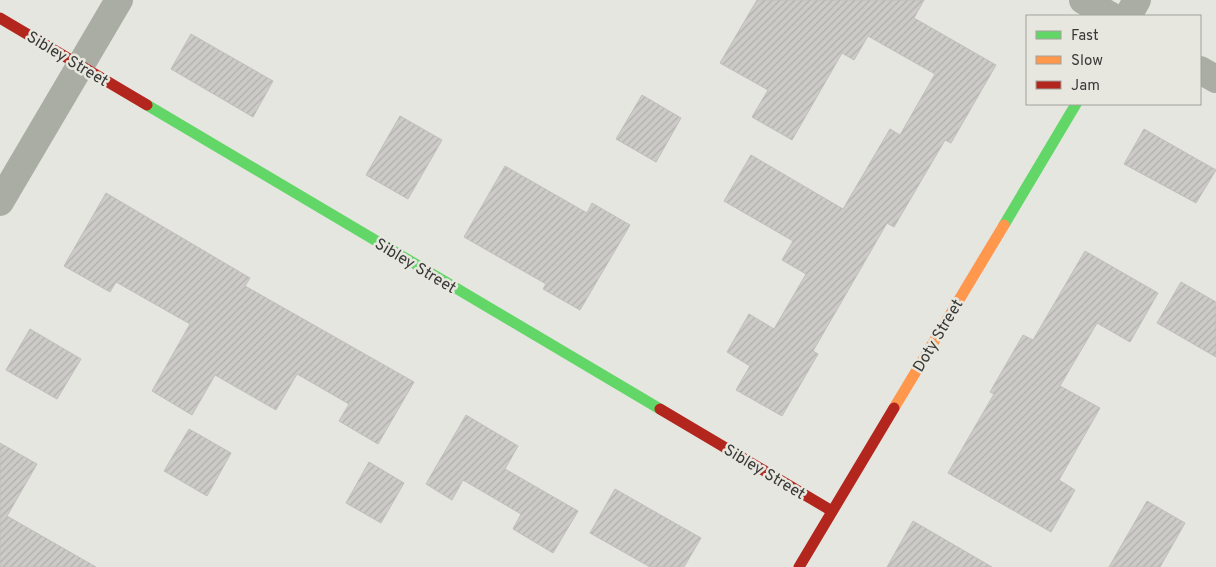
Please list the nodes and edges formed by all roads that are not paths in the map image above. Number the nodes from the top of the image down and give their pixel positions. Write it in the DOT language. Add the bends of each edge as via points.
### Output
graph roads {
  1 [pos="119,0"];
  2 [pos="1083,0"];
  3 [pos="1137,0"];
  4 [pos="1109,15"];
  5 [pos="1129,15"];
  6 [pos="0,18"];
  7 [pos="80,65"];
  8 [pos="1201,71"];
  9 [pos="1216,79"];
  10 [pos="1075,105"];
  11 [pos="0,202"];
  12 [pos="832,511"];
  13 [pos="799,567"];
  1 -- 7 [label="street"];
  2 -- 4 [label="street"];
  3 -- 5 [label="street"];
  6 -- 7 [label="street, Sibley Street"];
  7 -- 11 [label="street"];
  7 -- 12 [label="street, Sibley Street"];
  8 -- 9 [label="street"];
  10 -- 12 [label="street, Doty Street"];
  12 -- 13 [label="street, Doty Street"];
}
